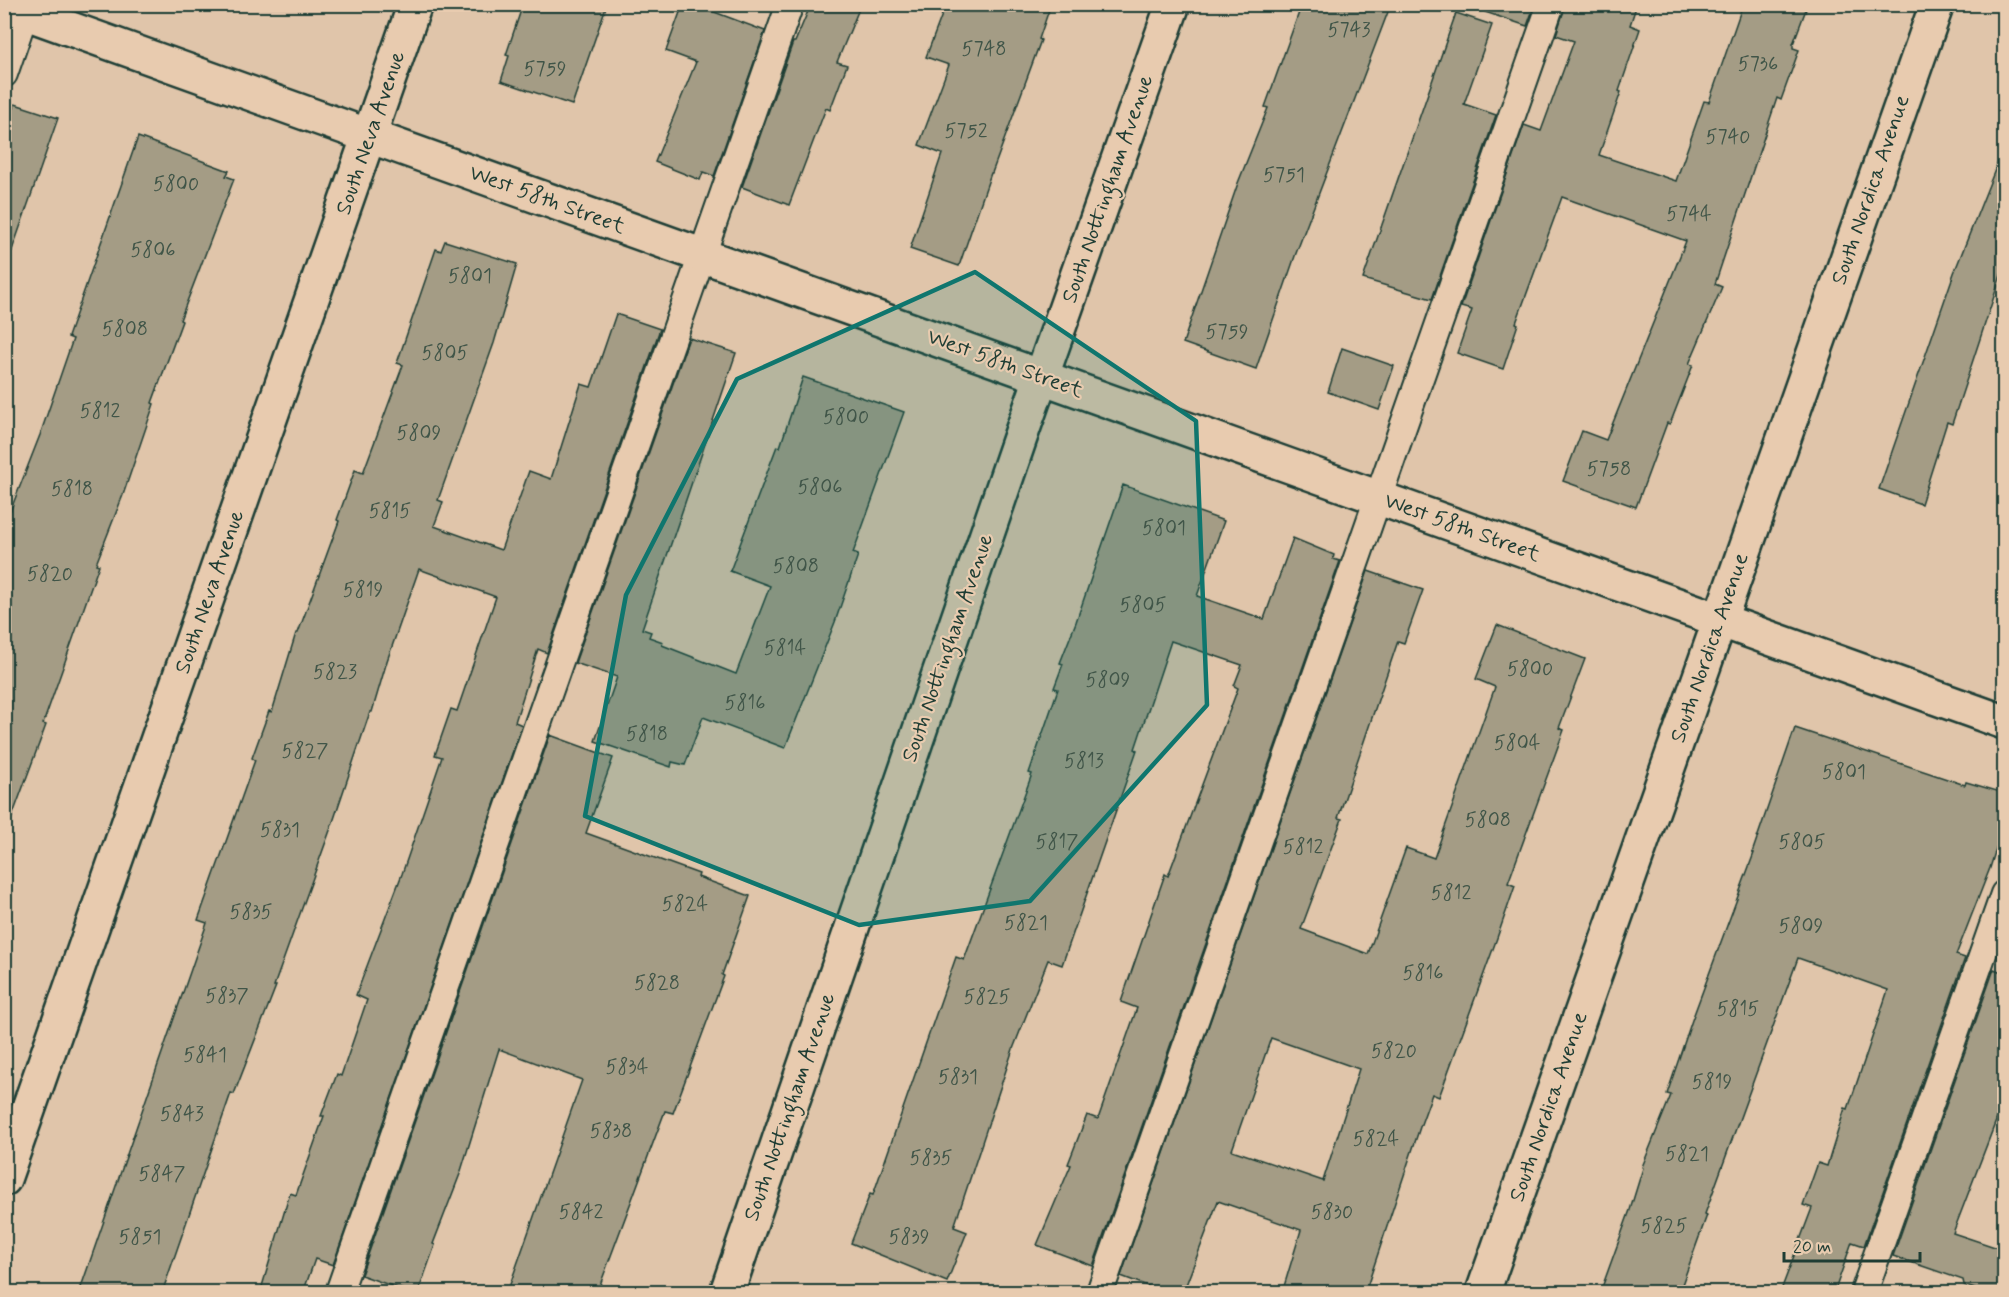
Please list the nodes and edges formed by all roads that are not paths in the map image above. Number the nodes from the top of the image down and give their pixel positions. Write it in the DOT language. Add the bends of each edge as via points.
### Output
graph roads {
  1 [pos="415,4"];
  2 [pos="790,4"];
  3 [pos="1173,4"];
  4 [pos="1551,4"];
  5 [pos="1937,4"];
  6 [pos="19,8"];
  7 [pos="4,74"];
  8 [pos="370,136"];
  9 [pos="701,255"];
  10 [pos="1042,377"];
  11 [pos="1378,498"];
  12 [pos="1720,620"];
  13 [pos="2004,722"];
  14 [pos="2004,894"];
  15 [pos="4,1179"];
  16 [pos="339,1293"];
  17 [pos="726,1293"];
  18 [pos="1100,1293"];
  19 [pos="1484,1293"];
  20 [pos="1864,1293"];
  1 -- 8 [label="street, South Neva Avenue"];
  2 -- 9 [label="lane"];
  3 -- 10 [label="street, South Nottingham Avenue"];
  4 -- 11 [label="lane"];
  5 -- 12 [label="street, South Nordica Avenue"];
  6 -- 7 [label="lane"];
  6 -- 8 [label="street, West 58th Street"];
  8 -- 9 [label="street, West 58th Street"];
  8 -- 15 [label="street, South Neva Avenue"];
  9 -- 10 [label="street, West 58th Street"];
  9 -- 16 [label="lane"];
  10 -- 11 [label="street, West 58th Street"];
  10 -- 17 [label="street, South Nottingham Avenue"];
  11 -- 12 [label="street, West 58th Street"];
  11 -- 18 [label="lane"];
  12 -- 13 [label="street, West 58th Street"];
  12 -- 19 [label="street, South Nordica Avenue"];
  14 -- 20 [label="lane"];
}
